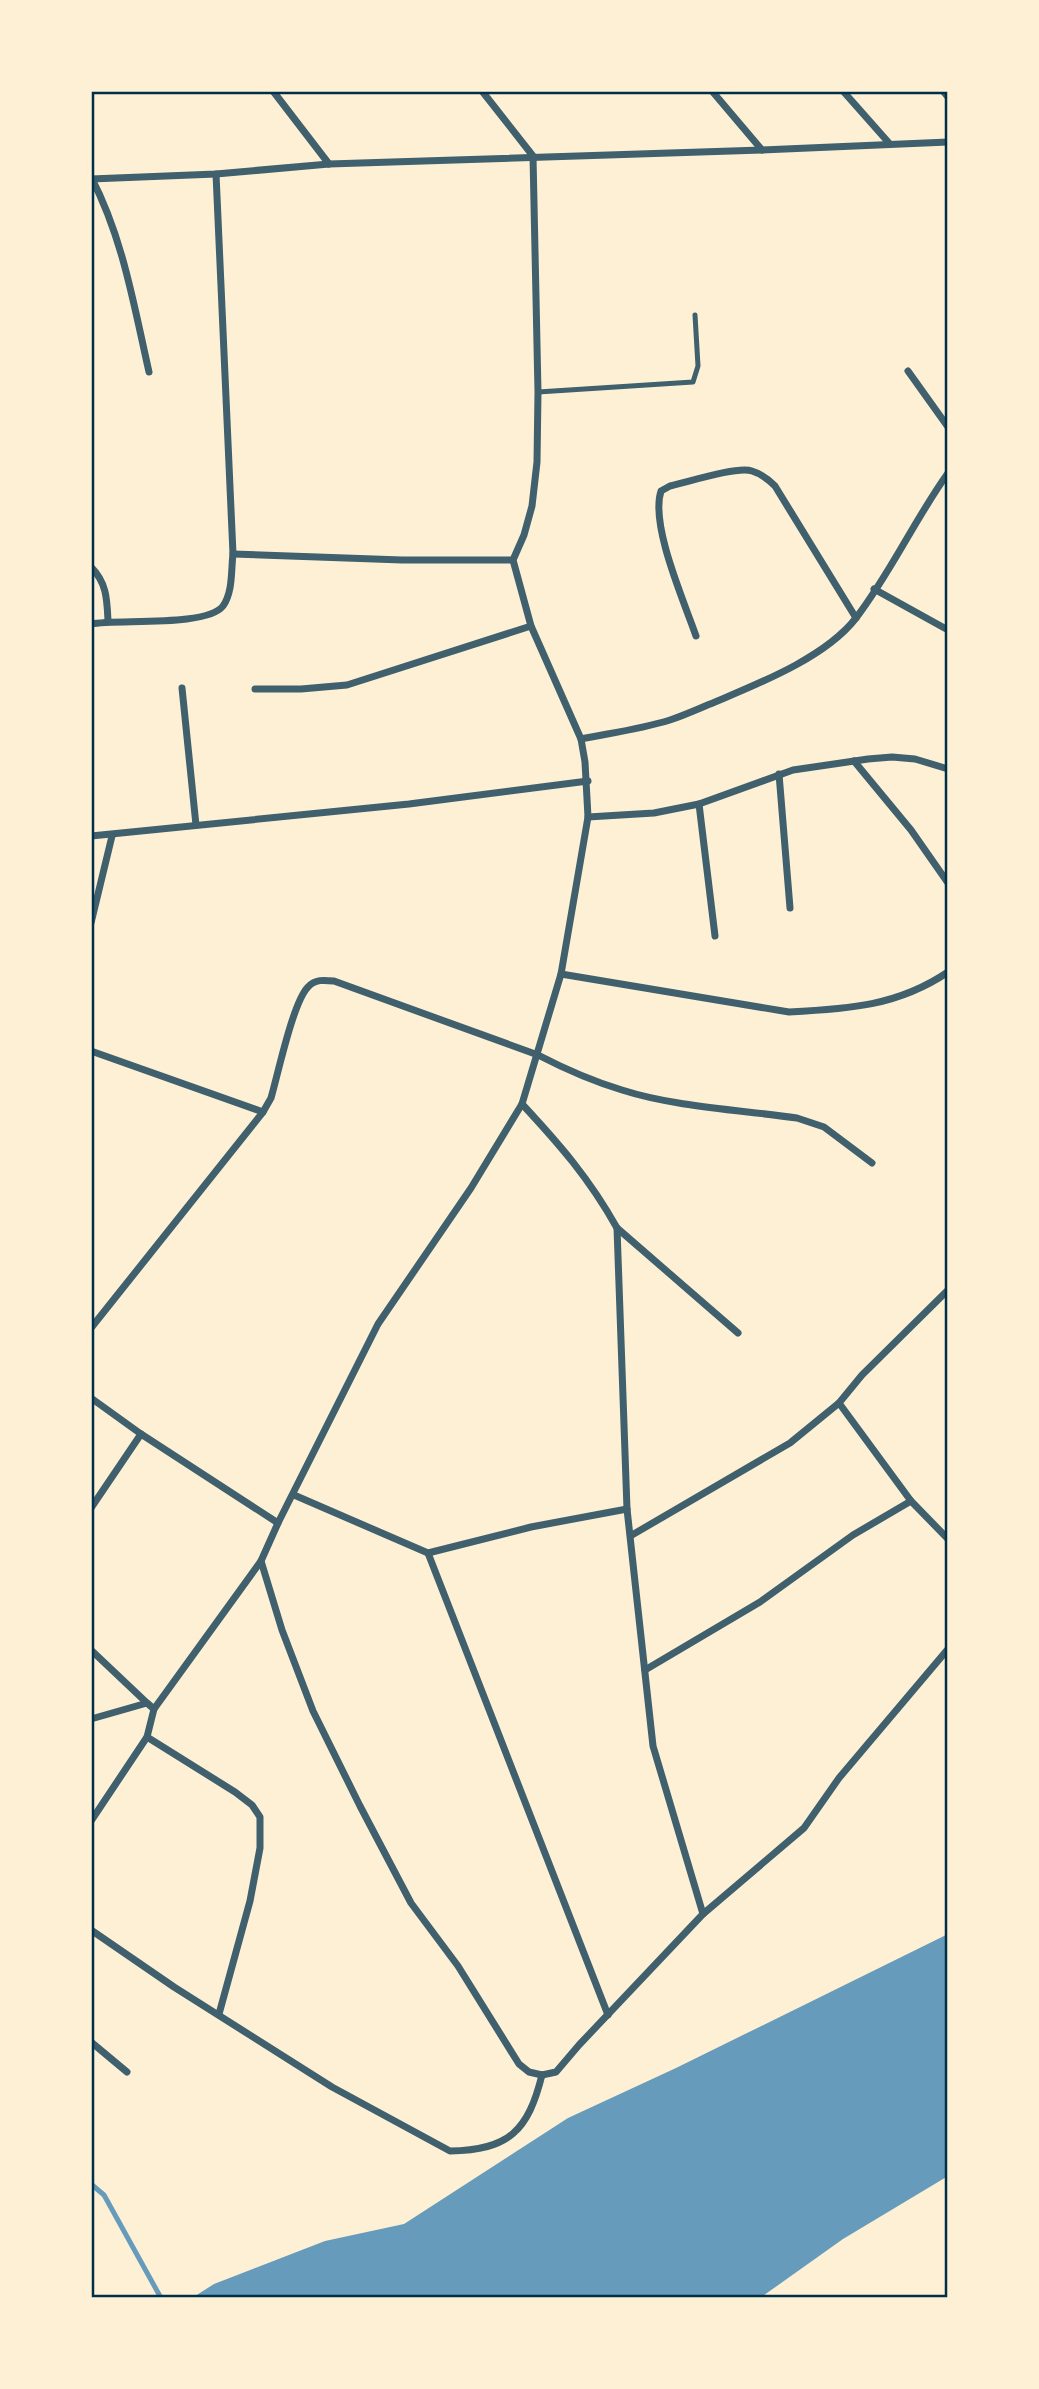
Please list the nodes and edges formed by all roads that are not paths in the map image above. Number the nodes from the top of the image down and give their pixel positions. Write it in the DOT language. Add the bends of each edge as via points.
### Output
graph roads {
  1 [pos="273,91"];
  2 [pos="482,91"];
  3 [pos="712,91"];
  4 [pos="844,91"];
  5 [pos="948,142"];
  6 [pos="889,143"];
  7 [pos="762,150"];
  8 [pos="533,156"];
  9 [pos="328,164"];
  10 [pos="216,174"];
  11 [pos="92,178"];
  12 [pos="695,314"];
  13 [pos="908,371"];
  14 [pos="149,372"];
  15 [pos="538,392"];
  16 [pos="948,427"];
  17 [pos="948,473"];
  18 [pos="233,554"];
  19 [pos="513,560"];
  20 [pos="91,567"];
  21 [pos="874,589"];
  22 [pos="856,618"];
  23 [pos="108,621"];
  24 [pos="91,624"];
  25 [pos="531,626"];
  26 [pos="948,630"];
  27 [pos="696,636"];
  28 [pos="181,688"];
  29 [pos="255,690"];
  30 [pos="581,739"];
  31 [pos="854,761"];
  32 [pos="948,769"];
  33 [pos="779,774"];
  34 [pos="588,781"];
  35 [pos="699,804"];
  36 [pos="588,817"];
  37 [pos="196,825"];
  38 [pos="112,835"];
  39 [pos="91,836"];
  40 [pos="948,883"];
  41 [pos="790,908"];
  42 [pos="91,923"];
  43 [pos="715,936"];
  44 [pos="948,972"];
  45 [pos="562,974"];
  46 [pos="91,1051"];
  47 [pos="538,1055"];
  48 [pos="522,1104"];
  49 [pos="263,1112"];
  50 [pos="873,1163"];
  51 [pos="617,1228"];
  52 [pos="948,1290"];
  53 [pos="92,1324"];
  54 [pos="738,1333"];
  55 [pos="91,1398"];
  56 [pos="839,1403"];
  57 [pos="141,1434"];
  58 [pos="294,1495"];
  59 [pos="911,1502"];
  60 [pos="91,1508"];
  61 [pos="627,1509"];
  62 [pos="278,1523"];
  63 [pos="632,1535"];
  64 [pos="948,1539"];
  65 [pos="428,1553"];
  66 [pos="261,1561"];
  67 [pos="948,1649"];
  68 [pos="91,1650"];
  69 [pos="645,1670"];
  70 [pos="151,1706"];
  71 [pos="91,1719"];
  72 [pos="147,1737"];
  73 [pos="91,1821"];
  74 [pos="703,1914"];
  75 [pos="91,1930"];
  76 [pos="219,2014"];
  77 [pos="608,2015"];
  78 [pos="91,2042"];
  79 [pos="127,2072"];
  80 [pos="542,2075"];
  1 -- 9 [label="street"];
  2 -- 8 [label="street"];
  3 -- 7 [label="street"];
  4 -- 6 [label="street"];
  5 -- 6 [label="street"];
  6 -- 7 [label="street"];
  7 -- 8 [label="street"];
  8 -- 9 [label="street"];
  8 -- 15 [label="street"];
  9 -- 10 [label="street"];
  10 -- 11 [label="street"];
  10 -- 18 [label="street"];
  11 -- 14 [label="street" via="127,271"];
  12 -- 15 [label="lane" via="698,366 693,382"];
  13 -- 16 [label="street"];
  15 -- 19 [label="street" via="532,506"];
  17 -- 21 [label="street"];
  18 -- 19 [label="street"];
  18 -- 23 [label="street" via="227,598 211,615 170,621"];
  19 -- 25 [label="street"];
  20 -- 23 [label="street" via="105,587"];
  21 -- 22 [label="street"];
  21 -- 26 [label="street"];
  22 -- 27 [label="street" via="775,486 750,470 734,471 670,486 661,491 657,503 664,542"];
  22 -- 30 [label="street" via="841,635 758,685 672,719"];
  23 -- 24 [label="street"];
  25 -- 29 [label="street" via="347,685"];
  25 -- 30 [label="street"];
  28 -- 37 [label="street"];
  30 -- 34 [label="street"];
  31 -- 32 [label="street" via="892,757"];
  31 -- 33 [label="street"];
  31 -- 40 [label="street"];
  33 -- 35 [label="street"];
  33 -- 41 [label="street"];
  34 -- 36 [label="street"];
  34 -- 37 [label="street"];
  35 -- 36 [label="street" via="654,813"];
  35 -- 43 [label="street"];
  36 -- 45 [label="street"];
  37 -- 38 [label="street"];
  38 -- 39 [label="street"];
  38 -- 42 [label="street"];
  44 -- 45 [label="street" via="926,987 894,999 789,1012"];
  45 -- 47 [label="street"];
  46 -- 49 [label="street"];
  47 -- 48 [label="street"];
  47 -- 49 [label="street" via="321,980 309,985 299,1000"];
  47 -- 50 [label="street" via="623,1091 797,1118 824,1127"];
  48 -- 51 [label="street" via="571,1157"];
  48 -- 58 [label="street" via="378,1324"];
  49 -- 53 [label="street"];
  51 -- 54 [label="street"];
  51 -- 61 [label="street"];
  52 -- 56 [label="street"];
  55 -- 57 [label="street"];
  56 -- 59 [label="street"];
  56 -- 63 [label="street" via="790,1443"];
  57 -- 60 [label="street"];
  57 -- 62 [label="street"];
  58 -- 62 [label="street"];
  58 -- 65 [label="street"];
  59 -- 64 [label="street"];
  59 -- 69 [label="street" via="853,1535 760,1602"];
  61 -- 63 [label="street"];
  61 -- 65 [label="street"];
  62 -- 66 [label="street"];
  63 -- 69 [label="street"];
  65 -- 77 [label="street"];
  66 -- 70 [label="street"];
  66 -- 80 [label="street" via="313,1711 411,1903 458,1966 519,2064"];
  67 -- 74 [label="street" via="839,1778 804,1828"];
  68 -- 70 [label="street"];
  69 -- 74 [label="street" via="653,1746"];
  70 -- 71 [label="street"];
  70 -- 72 [label="street"];
  72 -- 73 [label="street"];
  72 -- 76 [label="street" via="253,1805 260,1817 260,1848 250,1902"];
  74 -- 77 [label="street"];
  75 -- 76 [label="street"];
  76 -- 80 [label="street" via="332,2087 450,2151 492,2145 519,2131 535,2102"];
  77 -- 80 [label="street" via="556,2072"];
  78 -- 79 [label="street"];
}
